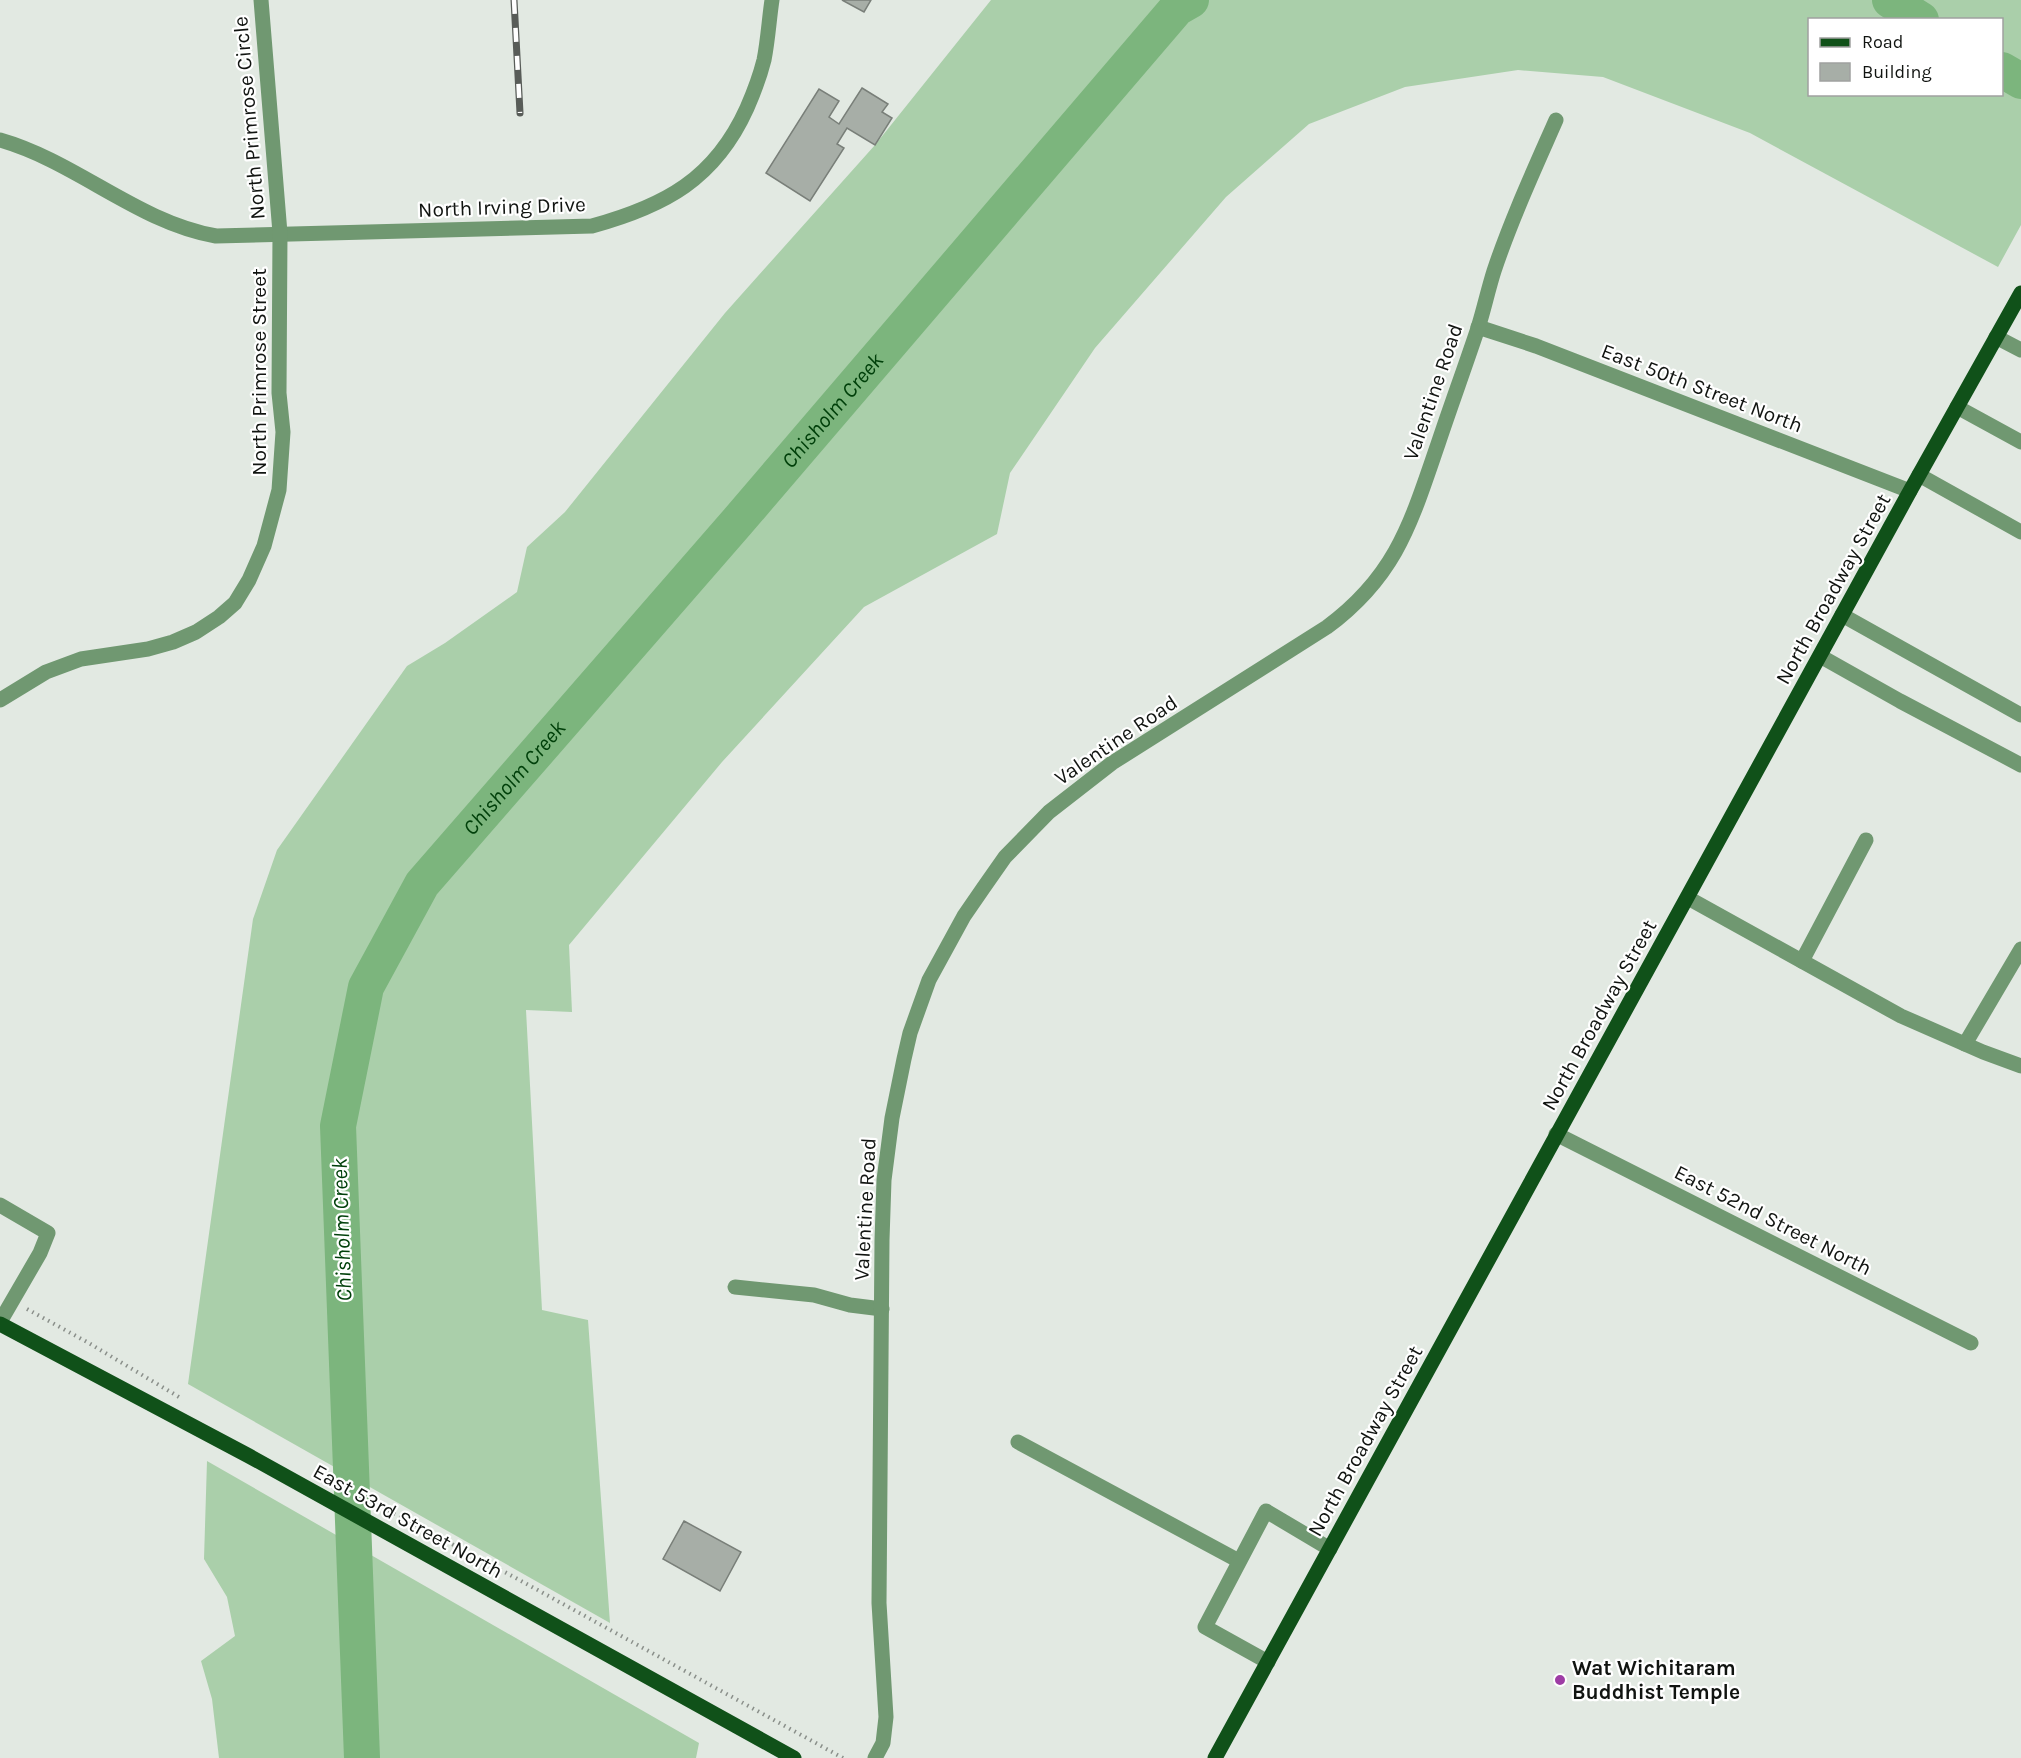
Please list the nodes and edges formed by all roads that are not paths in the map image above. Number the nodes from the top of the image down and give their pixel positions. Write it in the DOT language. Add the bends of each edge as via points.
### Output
graph roads {
  1 [pos="261,0"];
  2 [pos="772,0"];
  3 [pos="1556,120"];
  4 [pos="0,140"];
  5 [pos="280,233"];
  6 [pos="2021,293"];
  7 [pos="1478,327"];
  8 [pos="1996,337"];
  9 [pos="2021,350"];
  10 [pos="1957,407"];
  11 [pos="2021,442"];
  12 [pos="1919,475"];
  13 [pos="1910,491"];
  14 [pos="2021,532"];
  15 [pos="1842,615"];
  16 [pos="1820,656"];
  17 [pos="0,699"];
  18 [pos="2021,715"];
  19 [pos="2021,765"];
  20 [pos="1866,840"];
  21 [pos="1688,898"];
  22 [pos="2021,949"];
  23 [pos="1802,961"];
  24 [pos="1965,1044"];
  25 [pos="2021,1066"];
  26 [pos="1556,1134"];
  27 [pos="0,1205"];
  28 [pos="735,1287"];
  29 [pos="882,1309"];
  30 [pos="0,1323"];
  31 [pos="1971,1343"];
  32 [pos="1018,1442"];
  33 [pos="1330,1549"];
  34 [pos="1239,1561"];
  35 [pos="1268,1662"];
  36 [pos="794,1758"];
  37 [pos="875,1758"];
  38 [pos="1215,1758"];
  1 -- 5 [label="street, North Primrose Circle"];
  2 -- 5 [label="street, North Irving Drive" via="764,60 740,124 708,168 654,205 592,226"];
  3 -- 7 [label="street, Valentine Road" via="1504,243"];
  4 -- 5 [label="street, North Irving Drive" via="57,162 146,212 192,232 216,236"];
  5 -- 17 [label="street, North Primrose Street" via="282,468 275,512 249,580 235,603 196,632 148,649 81,659 46,672"];
  6 -- 8 [label="main road, North Broadway Street"];
  7 -- 13 [label="street, East 50th Street North"];
  7 -- 29 [label="street, Valentine Road" via="1410,524 1391,561 1365,595 1327,627 1072,792 1005,857 964,916 929,980 904,1059 884,1180"];
  8 -- 9 [label="street"];
  8 -- 10 [label="main road, North Broadway Street"];
  10 -- 11 [label="street"];
  10 -- 12 [label="main road, North Broadway Street"];
  12 -- 13 [label="main road, North Broadway Street"];
  12 -- 14 [label="street"];
  13 -- 15 [label="main road, North Broadway Street"];
  15 -- 16 [label="main road, North Broadway Street"];
  15 -- 18 [label="street"];
  16 -- 19 [label="street"];
  16 -- 21 [label="main road, North Broadway Street"];
  20 -- 23 [label="street"];
  21 -- 23 [label="street"];
  21 -- 26 [label="main road, North Broadway Street"];
  22 -- 24 [label="street"];
  23 -- 24 [label="street" via="1901,1016"];
  24 -- 25 [label="street"];
  26 -- 31 [label="street, East 52nd Street North"];
  26 -- 33 [label="main road, North Broadway Street"];
  27 -- 30 [label="street" via="48,1233"];
  28 -- 29 [label="street" via="814,1295"];
  29 -- 37 [label="street, Valentine Road" via="879,1603 886,1717 883,1743"];
  30 -- 36 [label="main road, East 53rd Street North"];
  32 -- 34 [label="street"];
  33 -- 34 [label="street" via="1266,1511"];
  33 -- 35 [label="main road, North Broadway Street"];
  34 -- 35 [label="street" via="1205,1627"];
  35 -- 38 [label="main road, North Broadway Street"];
}
